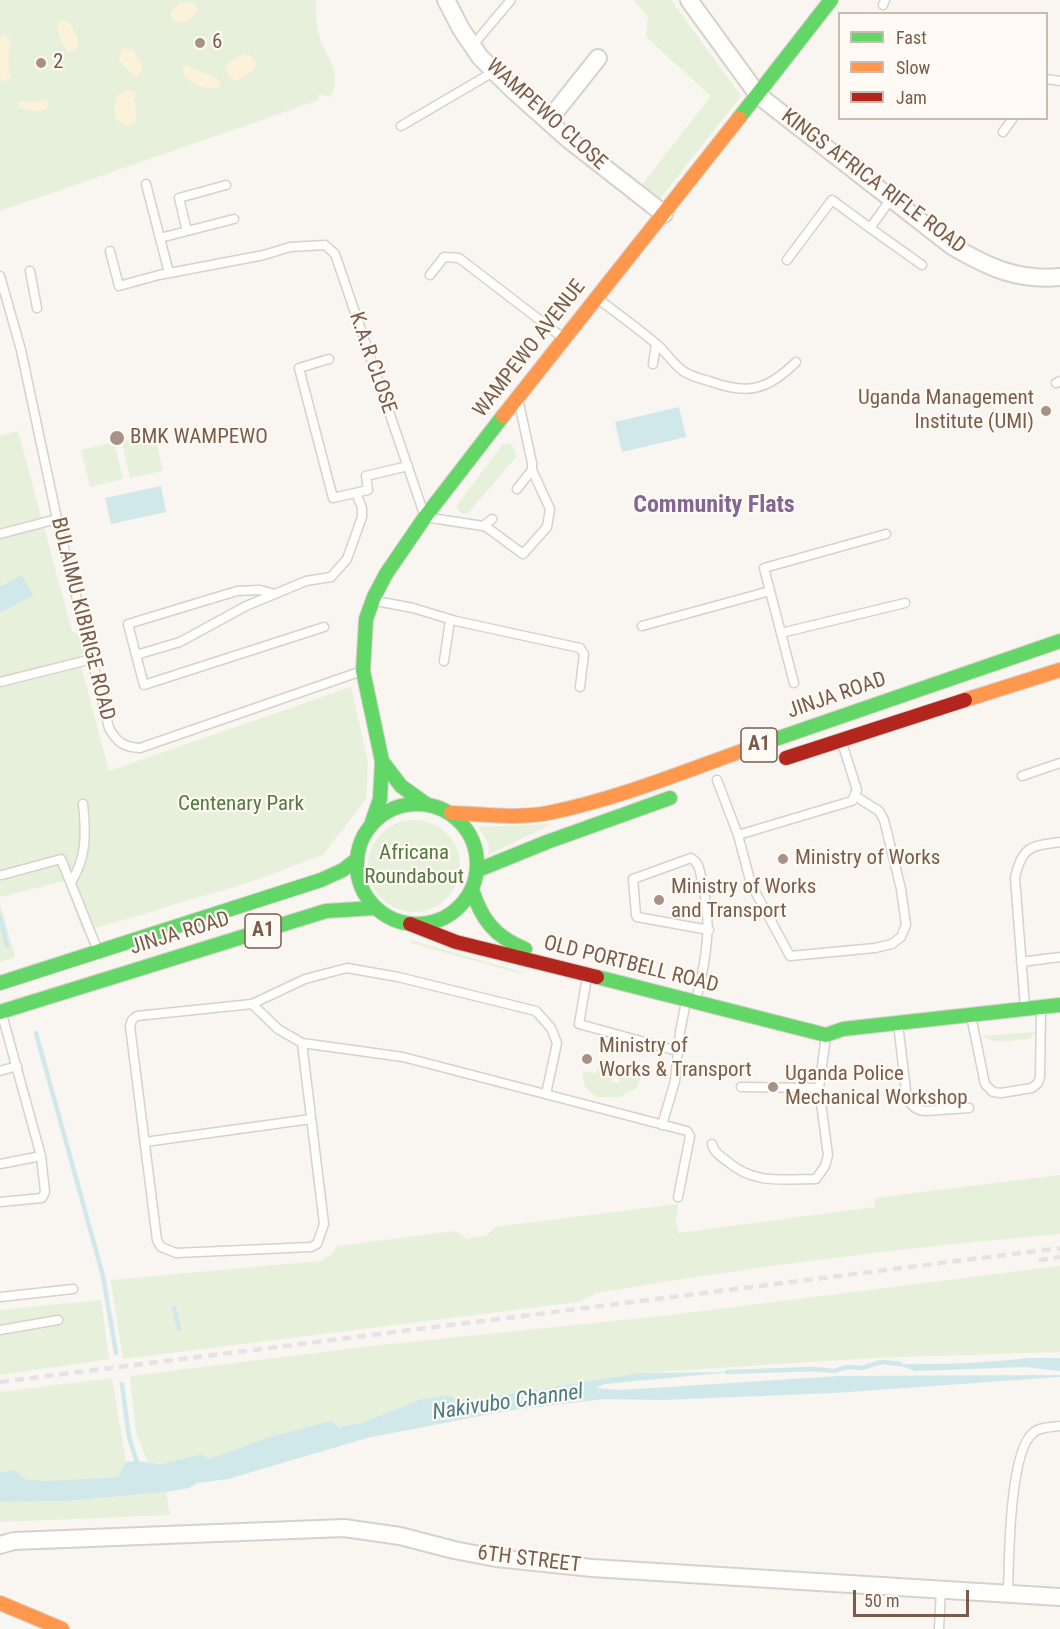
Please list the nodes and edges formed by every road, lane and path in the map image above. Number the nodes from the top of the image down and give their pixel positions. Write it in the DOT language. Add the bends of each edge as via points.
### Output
graph roads {
  1 [pos="446,0"];
  2 [pos="511,0"];
  3 [pos="689,0"];
  4 [pos="831,0"];
  5 [pos="473,45"];
  6 [pos="598,58"];
  7 [pos="495,71"];
  8 [pos="758,95"];
  9 [pos="1012,120"];
  10 [pos="548,121"];
  11 [pos="401,126"];
  12 [pos="1003,132"];
  13 [pos="146,184"];
  14 [pos="226,185"];
  15 [pos="891,199"];
  16 [pos="664,214"];
  17 [pos="234,219"];
  18 [pos="870,228"];
  19 [pos="187,231"];
  20 [pos="160,238"];
  21 [pos="110,251"];
  22 [pos="787,260"];
  23 [pos="922,265"];
  24 [pos="30,271"];
  25 [pos="169,273"];
  26 [pos="430,275"];
  27 [pos="0,276"];
  28 [pos="1060,277"];
  29 [pos="596,297"];
  30 [pos="37,308"];
  31 [pos="564,339"];
  32 [pos="656,344"];
  33 [pos="329,359"];
  34 [pos="796,362"];
  35 [pos="653,364"];
  36 [pos="518,399"];
  37 [pos="408,466"];
  38 [pos="532,470"];
  39 [pos="517,489"];
  40 [pos="356,493"];
  41 [pos="425,518"];
  42 [pos="57,519"];
  43 [pos="492,519"];
  44 [pos="485,526"];
  45 [pos="0,534"];
  46 [pos="886,534"];
  47 [pos="770,591"];
  48 [pos="275,594"];
  49 [pos="372,601"];
  50 [pos="905,603"];
  51 [pos="450,620"];
  52 [pos="642,626"];
  53 [pos="324,627"];
  54 [pos="781,633"];
  55 [pos="1060,641"];
  56 [pos="136,655"];
  57 [pos="92,659"];
  58 [pos="444,661"];
  59 [pos="1060,670"];
  60 [pos="363,671"];
  61 [pos="0,682"];
  62 [pos="794,683"];
  63 [pos="580,687"];
  64 [pos="841,739"];
  65 [pos="382,761"];
  66 [pos="773,762"];
  67 [pos="1060,763"];
  68 [pos="1022,776"];
  69 [pos="717,780"];
  70 [pos="685,792"];
  71 [pos="855,796"];
  72 [pos="83,804"];
  73 [pos="426,804"];
  74 [pos="451,813"];
  75 [pos="372,822"];
  76 [pos="738,835"];
  77 [pos="1060,842"];
  78 [pos="356,860"];
  79 [pos="478,870"];
  80 [pos="2,875"];
  81 [pos="71,882"];
  82 [pos="472,889"];
  83 [pos="375,908"];
  84 [pos="410,924"];
  85 [pos="709,930"];
  86 [pos="99,952"];
  87 [pos="1060,957"];
  88 [pos="1021,962"];
  89 [pos="587,976"];
  90 [pos="0,983"];
  91 [pos="698,992"];
  92 [pos="686,1001"];
  93 [pos="252,1004"];
  94 [pos="1060,1005"];
  95 [pos="1041,1007"];
  96 [pos="1026,1009"];
  97 [pos="1,1012"];
  98 [pos="970,1015"];
  99 [pos="897,1024"];
  100 [pos="843,1029"];
  101 [pos="826,1035"];
  102 [pos="302,1043"];
  103 [pos="677,1051"];
  104 [pos="16,1066"];
  105 [pos="0,1071"];
  106 [pos="741,1087"];
  107 [pos="819,1088"];
  108 [pos="546,1094"];
  109 [pos="969,1108"];
  110 [pos="311,1119"];
  111 [pos="662,1125"];
  112 [pos="144,1142"];
  113 [pos="712,1144"];
  114 [pos="41,1156"];
  115 [pos="0,1164"];
  116 [pos="678,1197"];
  117 [pos="0,1202"];
  118 [pos="73,1289"];
  119 [pos="0,1297"];
  120 [pos="58,1320"];
  121 [pos="0,1330"];
  122 [pos="1060,1426"];
  123 [pos="5,1542"];
  124 [pos="942,1589"];
  125 [pos="1008,1593"];
  126 [pos="1060,1597"];
  127 [pos="0,1603"];
  128 [pos="62,1629"];
  129 [pos="939,1629"];
  1 -- 5 [label="street, WAMPEWO CLOSE"];
  2 -- 5 [label="lane"];
  3 -- 8 [label="street, KINGS AFRICA RIFLE ROAD"];
  4 -- 8 [label="main road, WAMPEWO AVENUE"];
  5 -- 7 [label="street, WAMPEWO CLOSE"];
  6 -- 10 [label="street"];
  7 -- 10 [label="street, WAMPEWO CLOSE"];
  7 -- 11 [label="lane"];
  8 -- 15 [label="street, KINGS AFRICA RIFLE ROAD"];
  8 -- 16 [label="main road, WAMPEWO AVENUE"];
  9 -- 12 [label="lane"];
  10 -- 16 [label="street, WAMPEWO CLOSE"];
  13 -- 20 [label="lane"];
  14 -- 19 [label="lane" via="179,198"];
  15 -- 18 [label="lane"];
  15 -- 28 [label="street, KINGS AFRICA RIFLE ROAD" via="952,246 984,265 1020,276"];
  16 -- 29 [label="main road, WAMPEWO AVENUE"];
  17 -- 19 [label="lane"];
  18 -- 22 [label="lane" via="832,200"];
  18 -- 23 [label="lane"];
  19 -- 20 [label="lane"];
  20 -- 25 [label="lane"];
  21 -- 25 [label="lane, K.A.R CLOSE" via="119,286"];
  24 -- 30 [label="lane"];
  25 -- 37 [label="lane, K.A.R CLOSE" via="290,247 326,245 335,254"];
  26 -- 31 [label="lane" via="444,257 459,258"];
  27 -- 42 [label="lane, BULAIMU KIBIRIGE ROAD" via="21,350"];
  29 -- 31 [label="main road, WAMPEWO AVENUE"];
  29 -- 32 [label="lane"];
  31 -- 36 [label="main road, WAMPEWO AVENUE"];
  32 -- 34 [label="lane" via="684,373 737,390 765,386"];
  32 -- 35 [label="lane"];
  33 -- 40 [label="lane" via="299,368 333,498"];
  36 -- 38 [label="lane"];
  36 -- 41 [label="main road, WAMPEWO AVENUE"];
  37 -- 40 [label="lane" via="366,476 368,490"];
  37 -- 41 [label="lane, K.A.R CLOSE"];
  38 -- 39 [label="lane"];
  38 -- 44 [label="lane" via="550,509 547,527 523,554"];
  40 -- 48 [label="lane" via="362,517 347,560 331,577 306,581"];
  41 -- 44 [label="lane"];
  41 -- 49 [label="main road, WAMPEWO AVENUE"];
  42 -- 45 [label="lane"];
  42 -- 57 [label="lane, BULAIMU KIBIRIGE ROAD"];
  43 -- 44 [label="lane"];
  46 -- 47 [label="lane" via="764,568"];
  47 -- 52 [label="lane"];
  47 -- 54 [label="lane"];
  48 -- 56 [label="lane" via="180,642"];
  48 -- 56 [label="lane" via="237,591 128,624"];
  49 -- 51 [label="lane"];
  49 -- 60 [label="main road, WAMPEWO AVENUE" via="366,619"];
  50 -- 54 [label="lane"];
  51 -- 58 [label="lane"];
  51 -- 63 [label="lane" via="580,648 584,654"];
  53 -- 56 [label="lane" via="144,685"];
  54 -- 62 [label="lane"];
  55 -- 74 [label="main road, JINJA ROAD / A1" via="600,799 547,813 517,816"];
  57 -- 60 [label="lane, BULAIMU KIBIRIGE ROAD" via="109,728 126,747 140,748"];
  57 -- 61 [label="lane"];
  59 -- 64 [label="main road, JINJA ROAD / A1"];
  60 -- 65 [label="main road, WAMPEWO AVENUE"];
  64 -- 66 [label="main road, JINJA ROAD / A1"];
  64 -- 71 [label="lane" via="857,790"];
  65 -- 73 [label="main road" via="401,786"];
  65 -- 75 [label="main road" via="380,799"];
  67 -- 68 [label="lane"];
  69 -- 76 [label="lane"];
  70 -- 79 [label="main road"];
  71 -- 76 [label="lane" via="852,801"];
  71 -- 76 [label="lane" via="879,811 884,820 906,925 902,937 892,944 790,956 751,884"];
  72 -- 81 [label="lane" via="86,833 80,868"];
  73 -- 74 [label="main road, A1"];
  73 -- 75 [label="main road, A1" via="406,804 387,810"];
  74 -- 79 [label="main road" via="466,828 476,848"];
  75 -- 78 [label="main road" via="361,840"];
  77 -- 88 [label="lane" via="1035,845 1018,863 1015,878"];
  78 -- 83 [label="main road" via="357,878"];
  78 -- 86 [label="main road, JINJA ROAD / A1" via="321,880"];
  79 -- 82 [label="main road"];
  80 -- 81 [label="lane" via="61,859"];
  81 -- 86 [label="lane"];
  82 -- 84 [label="main road" via="462,905 447,917"];
  82 -- 91 [label="main road, OLD PORTBELL ROAD" via="490,929 504,941 528,951"];
  83 -- 84 [label="main road" via="391,919"];
  83 -- 97 [label="main road, JINJA ROAD / A1" via="326,911"];
  84 -- 89 [label="main road, OLD PORTBELL ROAD" via="456,942"];
  85 -- 85 [label="lane" via="707,901 696,861 687,859 633,879 636,915"];
  85 -- 91 [label="lane"];
  86 -- 90 [label="main road, JINJA ROAD / A1"];
  87 -- 88 [label="lane"];
  88 -- 96 [label="lane"];
  89 -- 92 [label="main road, OLD PORTBELL ROAD"];
  89 -- 103 [label="lane" via="579,1024"];
  91 -- 100 [label="main road, OLD PORTBELL ROAD"];
  92 -- 101 [label="main road, OLD PORTBELL ROAD"];
  92 -- 103 [label="lane"];
  93 -- 102 [label="lane" via="278,1029"];
  93 -- 108 [label="lane" via="305,980 346,968 536,1011 551,1028 557,1043"];
  93 -- 112 [label="lane" via="137,1016 132,1020"];
  94 -- 95 [label="main road, OLD PORTBELL ROAD"];
  95 -- 96 [label="main road, OLD PORTBELL ROAD"];
  95 -- 98 [label="lane" via="1038,1083 1032,1088 1001,1093 993,1092 985,1084"];
  96 -- 98 [label="main road, OLD PORTBELL ROAD"];
  97 -- 104 [label="lane"];
  98 -- 99 [label="main road, OLD PORTBELL ROAD"];
  99 -- 100 [label="main road, OLD PORTBELL ROAD"];
  99 -- 109 [label="lane" via="907,1099 912,1105 925,1111"];
  100 -- 101 [label="main road, OLD PORTBELL ROAD"];
  101 -- 107 [label="lane"];
  102 -- 108 [label="lane" via="403,1057"];
  102 -- 110 [label="lane"];
  103 -- 111 [label="lane" via="675,1082"];
  104 -- 105 [label="lane"];
  104 -- 114 [label="lane"];
  106 -- 107 [label="lane"];
  107 -- 113 [label="lane" via="828,1155 816,1179 764,1180 738,1171"];
  108 -- 111 [label="lane"];
  110 -- 112 [label="lane"];
  110 -- 112 [label="lane" via="324,1224 317,1244 311,1247 176,1253 162,1247 157,1240"];
  111 -- 116 [label="lane" via="687,1131 690,1136"];
  114 -- 115 [label="lane"];
  114 -- 117 [label="lane" via="45,1192 42,1198"];
  118 -- 119 [label="lane"];
  120 -- 121 [label="lane"];
  122 -- 125 [label="lane" via="1033,1433 1019,1455"];
  123 -- 124 [label="street, 6TH STREET" via="344,1528 496,1558 592,1568"];
  124 -- 125 [label="street, 6TH STREET"];
  124 -- 129 [label="lane"];
  125 -- 126 [label="street, 6TH STREET"];
  127 -- 128 [label="main road"];
}
